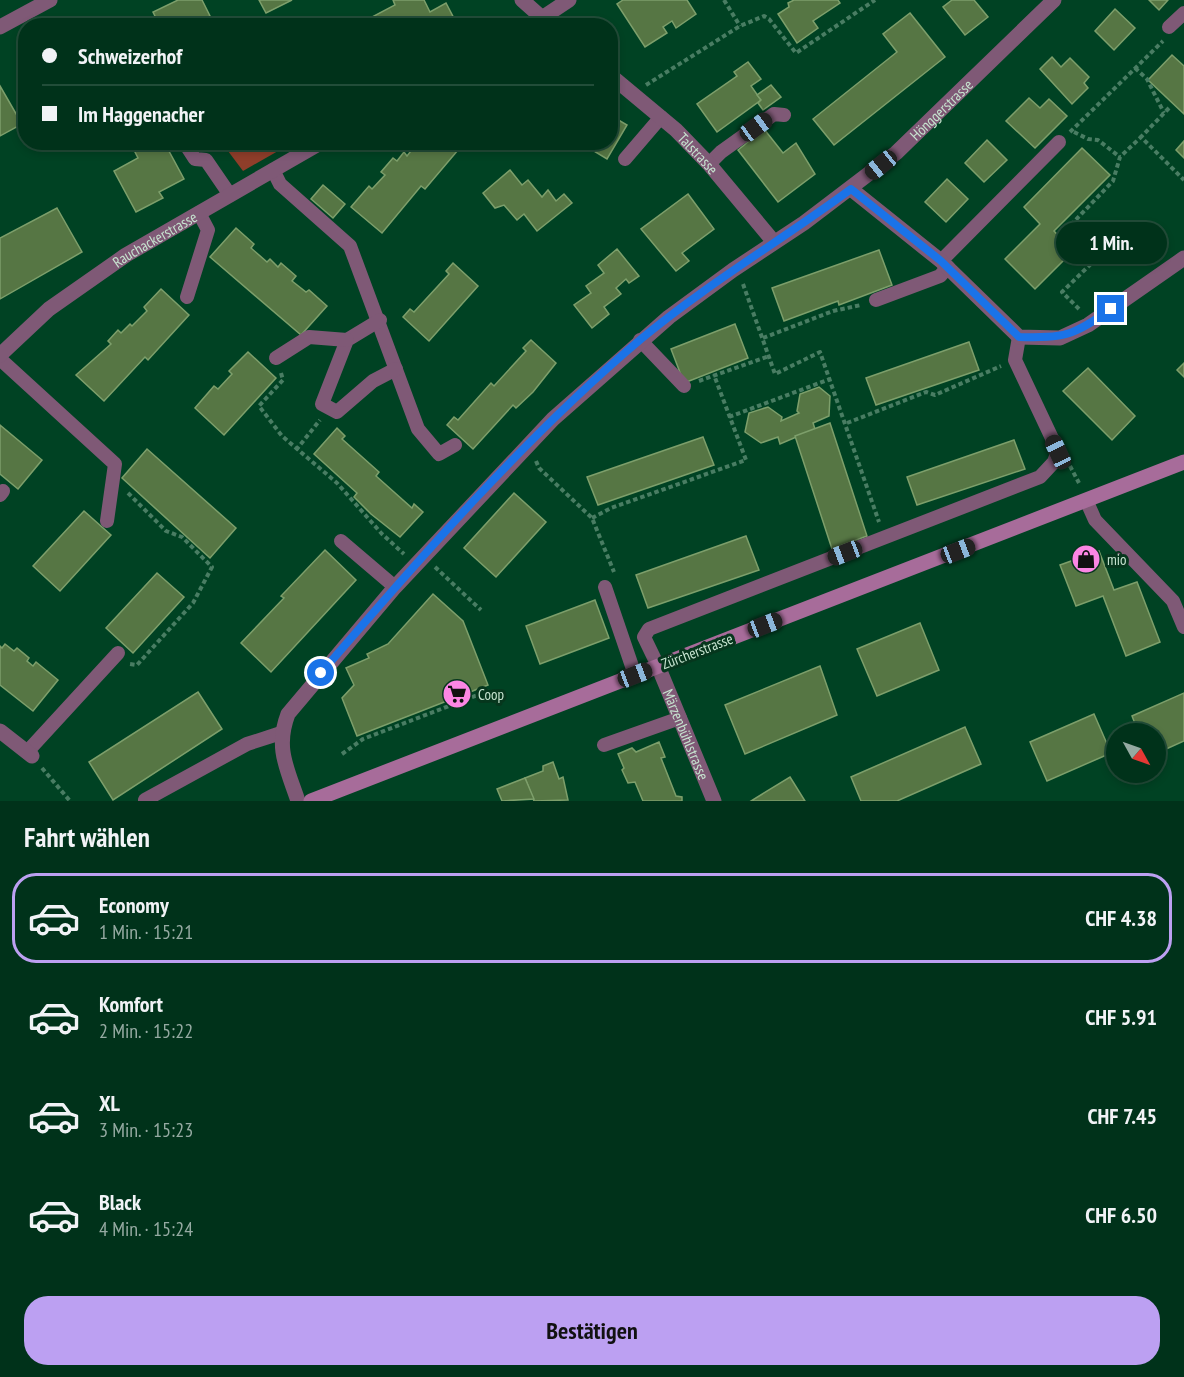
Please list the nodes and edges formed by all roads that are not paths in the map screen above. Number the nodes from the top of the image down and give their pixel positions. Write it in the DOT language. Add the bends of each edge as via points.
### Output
graph roads {
  1 [pos="50,0"];
  2 [pos="522,0"];
  3 [pos="569,0"];
  4 [pos="1054,0"];
  5 [pos="1184,13"];
  6 [pos="537,18"];
  7 [pos="547,18"];
  8 [pos="0,27"];
  9 [pos="1169,27"];
  10 [pos="618,81"];
  11 [pos="784,116"];
  12 [pos="661,117"];
  13 [pos="1059,142"];
  14 [pos="189,150"];
  15 [pos="308,150"];
  16 [pos="625,159"];
  17 [pos="709,164"];
  18 [pos="273,170"];
  19 [pos="851,189"];
  20 [pos="230,195"];
  21 [pos="199,213"];
  22 [pos="774,242"];
  23 [pos="1184,258"];
  24 [pos="944,264"];
  25 [pos="187,297"];
  26 [pos="876,300"];
  27 [pos="380,320"];
  28 [pos="1019,337"];
  29 [pos="347,340"];
  30 [pos="640,340"];
  31 [pos="0,357"];
  32 [pos="276,358"];
  33 [pos="396,369"];
  34 [pos="684,386"];
  35 [pos="455,445"];
  36 [pos="1184,462"];
  37 [pos="1087,502"];
  38 [pos="106,521"];
  39 [pos="341,541"];
  40 [pos="612,585"];
  41 [pos="394,587"];
  42 [pos="1184,627"];
  43 [pos="115,657"];
  44 [pos="658,666"];
  45 [pos="635,675"];
  46 [pos="680,718"];
  47 [pos="0,731"];
  48 [pos="281,734"];
  49 [pos="604,745"];
  50 [pos="30,754"];
  51 [pos="145,800"];
  52 [pos="298,801"];
  53 [pos="311,801"];
  54 [pos="714,801"];
  1 -- 8 [label="street"];
  2 -- 6 [label="street"];
  3 -- 7 [label="street"];
  4 -- 19 [label="street, Hönggerstrasse" via="930,120"];
  5 -- 9 [label="lane"];
  10 -- 12 [label="street, Talstrasse"];
  11 -- 17 [label="lane" via="774,114"];
  12 -- 16 [label="lane"];
  12 -- 17 [label="street, Talstrasse"];
  13 -- 24 [label="lane"];
  14 -- 20 [label="lane" via="195,159 206,160"];
  15 -- 18 [label="street, Rauchackerstrasse"];
  17 -- 22 [label="street, Talstrasse"];
  18 -- 20 [label="street, Rauchackerstrasse"];
  18 -- 27 [label="lane" via="280,184 350,246"];
  19 -- 22 [label="street, Hönggerstrasse"];
  19 -- 24 [label="street"];
  20 -- 21 [label="street, Rauchackerstrasse"];
  21 -- 25 [label="lane" via="208,230"];
  21 -- 31 [label="street, Rauchackerstrasse" via="126,255 49,309"];
  22 -- 30 [label="street, Hönggerstrasse"];
  23 -- 28 [label="street" via="1092,322 1060,338"];
  24 -- 26 [label="lane" via="940,276"];
  24 -- 28 [label="street"];
  27 -- 29 [label="lane"];
  27 -- 33 [label="lane"];
  28 -- 44 [label="lane" via="1015,360 1062,455 1040,477 649,629 645,637"];
  29 -- 32 [label="lane" via="309,337"];
  29 -- 33 [label="lane" via="321,404 337,412 373,381"];
  30 -- 34 [label="lane"];
  30 -- 41 [label="street, Hönggerstrasse" via="554,419"];
  31 -- 38 [label="lane" via="115,464"];
  33 -- 35 [label="lane" via="418,429 439,454"];
  36 -- 37 [label="main road, Zürcherstrasse"];
  37 -- 42 [label="lane" via="1095,520 1173,601"];
  37 -- 44 [label="main road, Zürcherstrasse"];
  39 -- 41 [label="lane"];
  40 -- 45 [label="lane"];
  41 -- 48 [label="street, Hönggerstrasse" via="306,690 288,714"];
  43 -- 50 [label="lane"];
  44 -- 45 [label="main road, Zürcherstrasse"];
  44 -- 46 [label="street, Märzenbühlstrasse"];
  45 -- 53 [label="main road, Zürcherstrasse"];
  46 -- 49 [label="lane"];
  46 -- 54 [label="street, Märzenbühlstrasse"];
  47 -- 50 [label="street"];
  48 -- 51 [label="lane" via="247,744"];
  48 -- 52 [label="street" via="280,747"];
}
